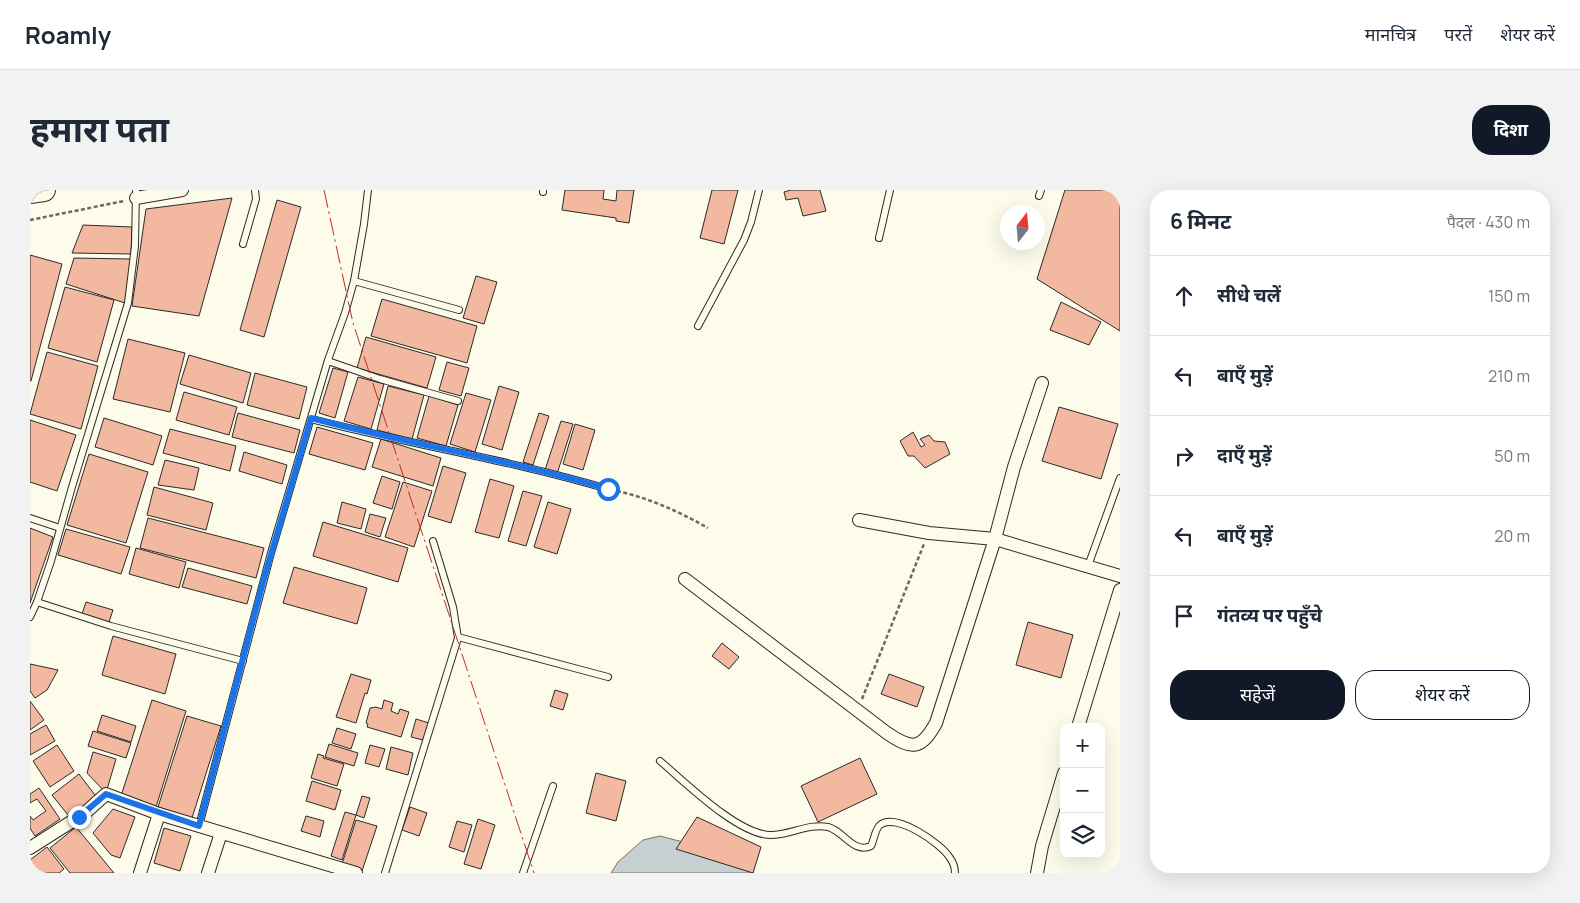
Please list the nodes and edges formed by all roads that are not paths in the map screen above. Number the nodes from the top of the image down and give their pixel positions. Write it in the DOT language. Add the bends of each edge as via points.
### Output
graph roads {
  1 [pos="44,190"];
  2 [pos="182,190"];
  3 [pos="255,190"];
  4 [pos="368,190"];
  5 [pos="759,190"];
  6 [pos="890,190"];
  7 [pos="30,192"];
  8 [pos="136,194"];
  9 [pos="879,238"];
  10 [pos="243,244"];
  11 [pos="354,281"];
  12 [pos="459,310"];
  13 [pos="698,326"];
  14 [pos="328,361"];
  15 [pos="1042,383"];
  16 [pos="458,401"];
  17 [pos="311,418"];
  18 [pos="1120,478"];
  19 [pos="608,489"];
  20 [pos="30,518"];
  21 [pos="859,520"];
  22 [pos="60,528"];
  23 [pos="996,539"];
  24 [pos="433,541"];
  25 [pos="1088,566"];
  26 [pos="1120,576"];
  27 [pos="685,579"];
  28 [pos="1120,590"];
  29 [pos="37,602"];
  30 [pos="30,617"];
  31 [pos="458,637"];
  32 [pos="243,661"];
  33 [pos="608,677"];
  34 [pos="1079,723"];
  35 [pos="660,761"];
  36 [pos="554,786"];
  37 [pos="1060,786"];
  38 [pos="159,814"];
  39 [pos="199,826"];
  40 [pos="221,833"];
  41 [pos="30,848"];
  42 [pos="316,868"];
  43 [pos="140,873"];
  44 [pos="208,873"];
  45 [pos="356,873"];
  46 [pos="385,873"];
  47 [pos="523,873"];
  48 [pos="955,873"];
  49 [pos="1037,873"];
  1 -- 7 [label="highway"];
  2 -- 8 [label="street"];
  3 -- 10 [label="lane" via="256,199"];
  4 -- 11 [label="lane"];
  5 -- 13 [label="lane" via="744,240"];
  6 -- 9 [label="lane"];
  8 -- 22 [label="lane" via="135,246 128,303"];
  11 -- 12 [label="lane"];
  11 -- 14 [label="lane"];
  14 -- 16 [label="lane"];
  14 -- 17 [label="lane"];
  15 -- 23 [label="street" via="1014,467"];
  17 -- 19 [label="lane" via="573,478"];
  17 -- 32 [label="lane"];
  18 -- 25 [label="lane"];
  20 -- 22 [label="lane"];
  21 -- 23 [label="street" via="929,533"];
  22 -- 29 [label="lane"];
  23 -- 25 [label="street"];
  23 -- 27 [label="street" via="936,724 928,738 918,744 900,742"];
  24 -- 31 [label="lane" via="453,607"];
  25 -- 26 [label="street"];
  28 -- 34 [label="street"];
  29 -- 30 [label="lane"];
  29 -- 32 [label="lane" via="111,626"];
  31 -- 33 [label="lane"];
  31 -- 46 [label="lane"];
  32 -- 39 [label="lane"];
  35 -- 48 [label="lane" via="720,811 751,830 772,835 825,826 865,849 871,846 878,826 895,823 927,836 939,845 950,858"];
  36 -- 47 [label="lane"];
  37 -- 49 [label="street"];
  38 -- 39 [label="street"];
  38 -- 41 [label="street" via="106,794 85,813"];
  38 -- 43 [label="street"];
  39 -- 40 [label="street"];
  40 -- 42 [label="street"];
  40 -- 44 [label="street"];
  42 -- 45 [label="street"];
}
